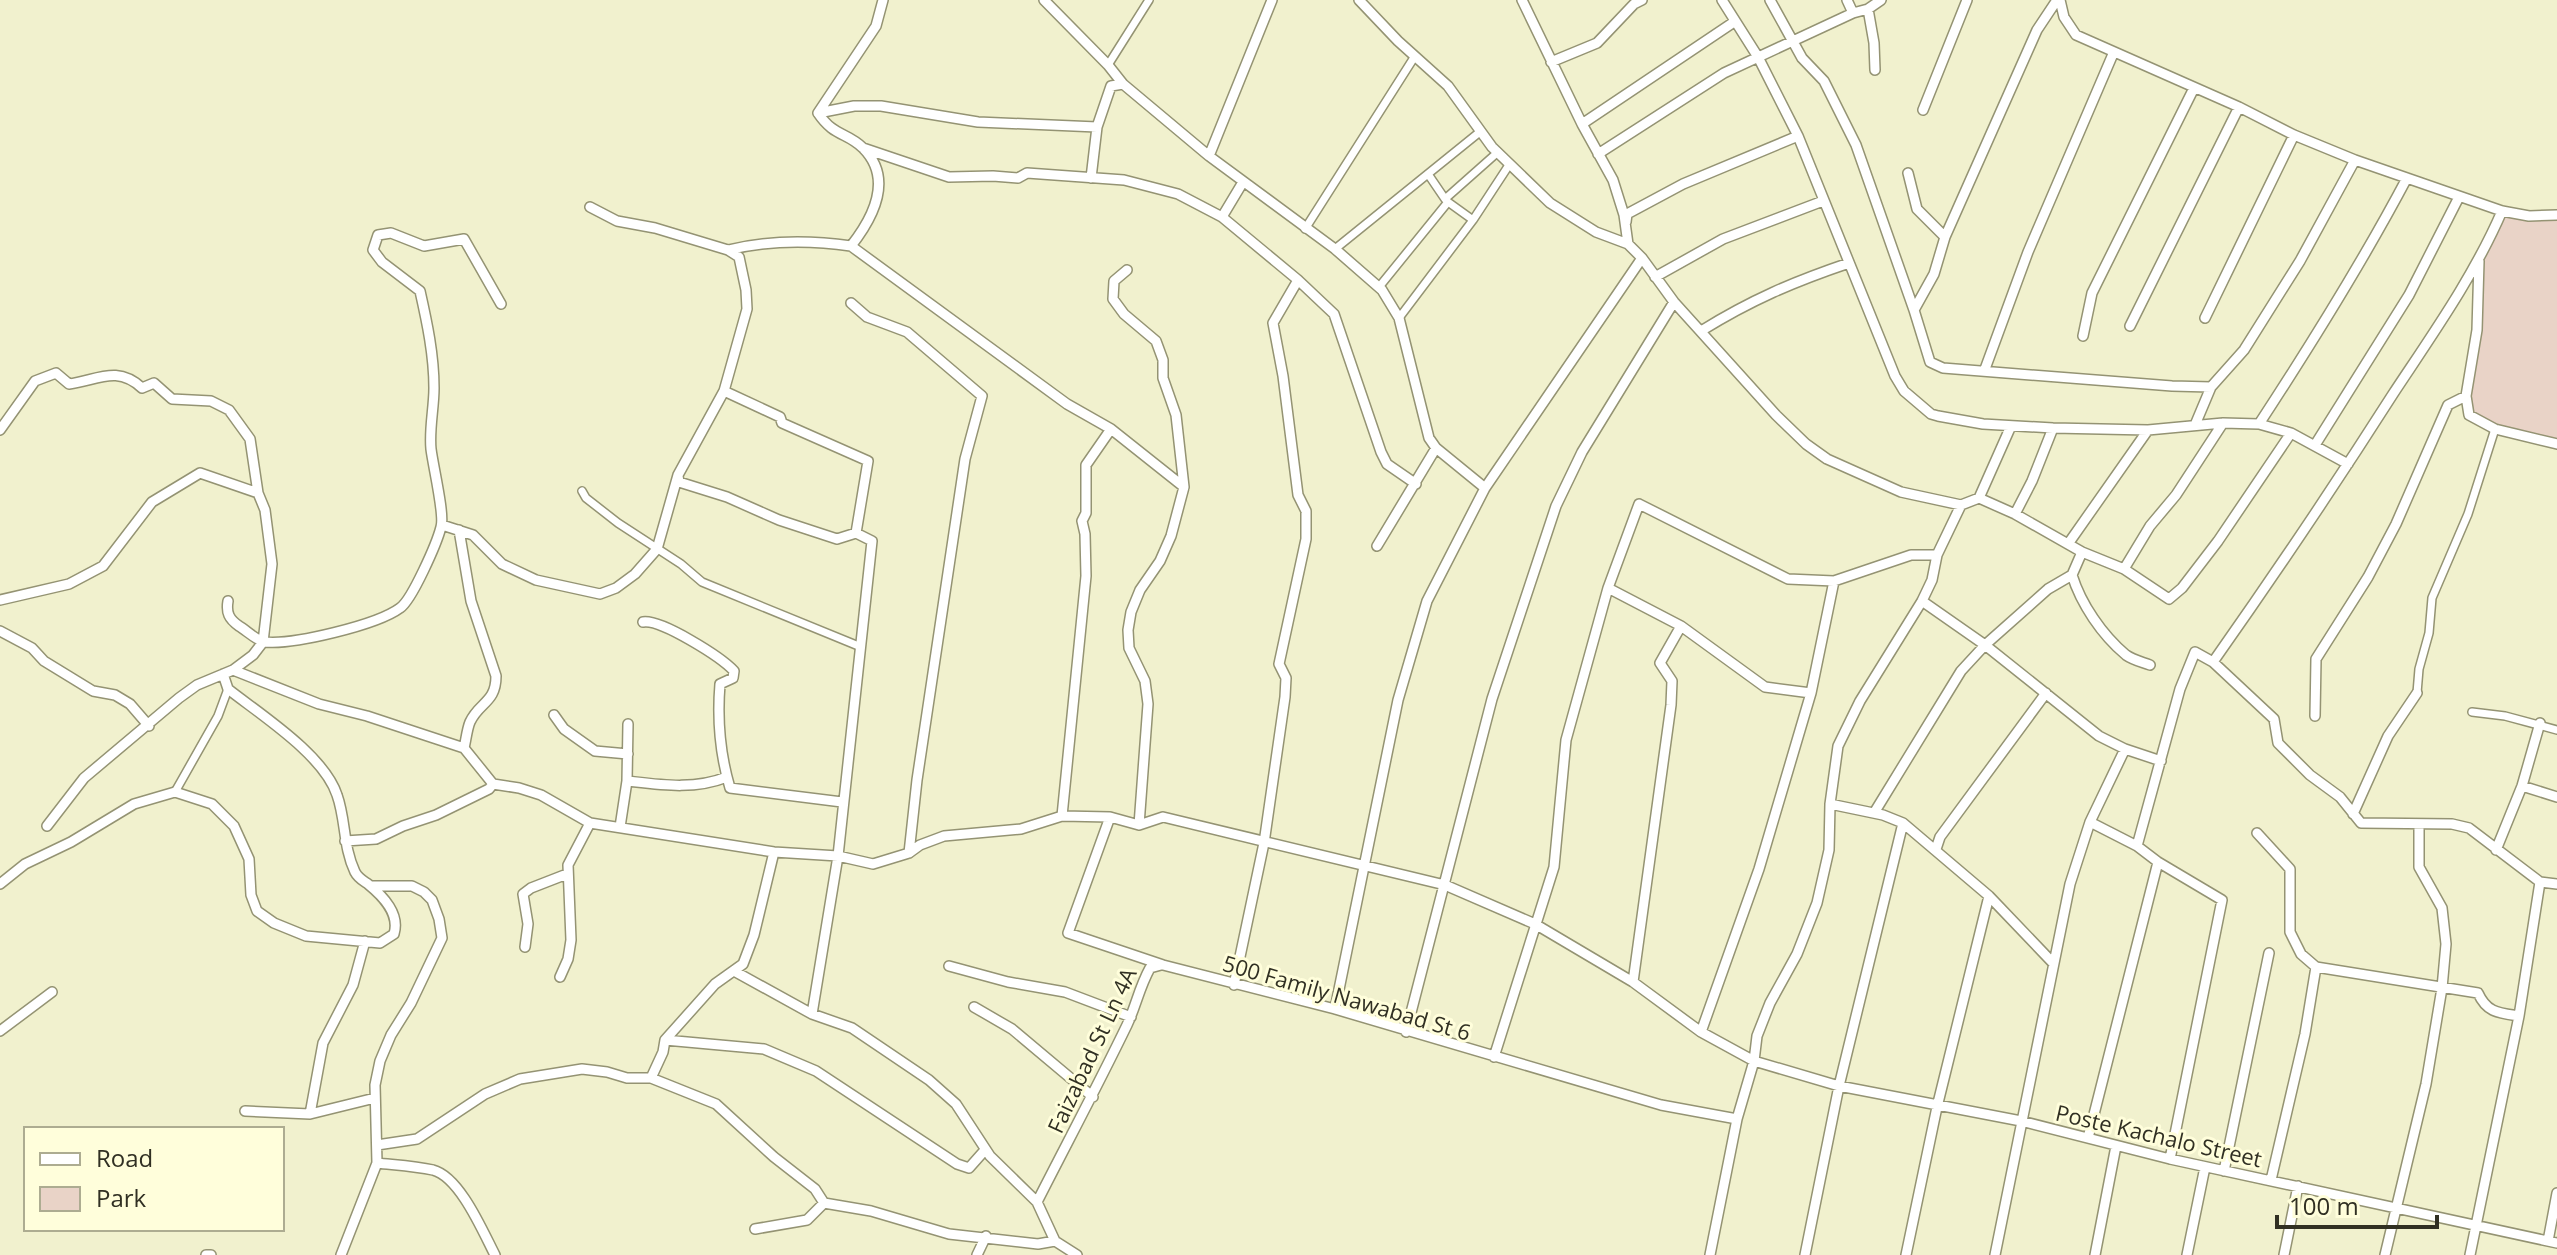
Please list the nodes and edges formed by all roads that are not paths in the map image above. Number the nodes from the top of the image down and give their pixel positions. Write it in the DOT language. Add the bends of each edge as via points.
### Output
graph roads {
  1 [pos="883,0"];
  2 [pos="1044,0"];
  3 [pos="1149,0"];
  4 [pos="1272,0"];
  5 [pos="1359,0"];
  6 [pos="1642,0"];
  7 [pos="1722,0"];
  8 [pos="1770,0"];
  9 [pos="1847,0"];
  10 [pos="1881,0"];
  11 [pos="1967,0"];
  12 [pos="2059,0"];
  13 [pos="1526,1"];
  14 [pos="1868,9"];
  15 [pos="1853,13"];
  16 [pos="1734,22"];
  17 [pos="1794,41"];
  18 [pos="2113,54"];
  19 [pos="1415,56"];
  20 [pos="1758,57"];
  21 [pos="1551,62"];
  22 [pos="1108,65"];
  23 [pos="1875,70"];
  24 [pos="1123,84"];
  25 [pos="2194,88"];
  26 [pos="2239,107"];
  27 [pos="1923,110"];
  28 [pos="818,113"];
  29 [pos="1582,124"];
  30 [pos="1097,127"];
  31 [pos="1481,131"];
  32 [pos="2294,135"];
  33 [pos="1798,136"];
  34 [pos="863,148"];
  35 [pos="1498,152"];
  36 [pos="1598,154"];
  37 [pos="1209,156"];
  38 [pos="2355,160"];
  39 [pos="1509,165"];
  40 [pos="1908,173"];
  41 [pos="1428,174"];
  42 [pos="1091,178"];
  43 [pos="2407,178"];
  44 [pos="1243,182"];
  45 [pos="2459,197"];
  46 [pos="1447,200"];
  47 [pos="1823,201"];
  48 [pos="590,207"];
  49 [pos="2502,211"];
  50 [pos="2557,215"];
  51 [pos="1222,217"];
  52 [pos="1473,220"];
  53 [pos="1626,227"];
  54 [pos="1305,229"];
  55 [pos="1945,237"];
  56 [pos="1628,244"];
  57 [pos="851,246"];
  58 [pos="1335,249"];
  59 [pos="728,250"];
  60 [pos="1642,258"];
  61 [pos="2479,258"];
  62 [pos="1849,263"];
  63 [pos="1127,270"];
  64 [pos="1655,277"];
  65 [pos="1298,280"];
  66 [pos="1379,287"];
  67 [pos="1674,302"];
  68 [pos="851,303"];
  69 [pos="501,304"];
  70 [pos="1914,310"];
  71 [pos="1399,318"];
  72 [pos="2205,318"];
  73 [pos="2130,326"];
  74 [pos="1701,331"];
  75 [pos="2083,336"];
  76 [pos="1985,369"];
  77 [pos="2211,387"];
  78 [pos="724,391"];
  79 [pos="2466,396"];
  80 [pos="2223,423"];
  81 [pos="2259,424"];
  82 [pos="2195,425"];
  83 [pos="2011,426"];
  84 [pos="2053,428"];
  85 [pos="1111,429"];
  86 [pos="2495,429"];
  87 [pos="0,430"];
  88 [pos="2148,430"];
  89 [pos="2291,433"];
  90 [pos="2557,444"];
  91 [pos="2315,445"];
  92 [pos="1436,448"];
  93 [pos="2348,464"];
  94 [pos="678,475"];
  95 [pos="1416,484"];
  96 [pos="1184,487"];
  97 [pos="1485,488"];
  98 [pos="582,491"];
  99 [pos="258,493"];
  100 [pos="1979,498"];
  101 [pos="1961,505"];
  102 [pos="2015,514"];
  103 [pos="442,525"];
  104 [pos="459,530"];
  105 [pos="856,533"];
  106 [pos="2068,544"];
  107 [pos="1377,546"];
  108 [pos="657,549"];
  109 [pos="2082,552"];
  110 [pos="1937,555"];
  111 [pos="2124,569"];
  112 [pos="2072,575"];
  113 [pos="1834,581"];
  114 [pos="1608,588"];
  115 [pos="0,600"];
  116 [pos="228,601"];
  117 [pos="1922,601"];
  118 [pos="643,622"];
  119 [pos="1681,626"];
  120 [pos="0,631"];
  121 [pos="263,642"];
  122 [pos="1985,645"];
  123 [pos="861,647"];
  124 [pos="2213,662"];
  125 [pos="2150,665"];
  126 [pos="228,672"];
  127 [pos="228,689"];
  128 [pos="1811,693"];
  129 [pos="2046,693"];
  130 [pos="2417,693"];
  131 [pos="2472,712"];
  132 [pos="554,715"];
  133 [pos="2315,716"];
  134 [pos="2540,723"];
  135 [pos="628,724"];
  136 [pos="149,726"];
  137 [pos="2557,730"];
  138 [pos="464,748"];
  139 [pos="2125,749"];
  140 [pos="628,754"];
  141 [pos="2161,761"];
  142 [pos="727,777"];
  143 [pos="627,781"];
  144 [pos="493,784"];
  145 [pos="2522,786"];
  146 [pos="175,792"];
  147 [pos="2557,797"];
  148 [pos="842,802"];
  149 [pos="1830,804"];
  150 [pos="1874,813"];
  151 [pos="2353,814"];
  152 [pos="1062,816"];
  153 [pos="1110,817"];
  154 [pos="2090,822"];
  155 [pos="590,823"];
  156 [pos="1903,823"];
  157 [pos="2419,824"];
  158 [pos="1139,825"];
  159 [pos="47,826"];
  160 [pos="620,827"];
  161 [pos="2257,833"];
  162 [pos="345,841"];
  163 [pos="1264,843"];
  164 [pos="2137,846"];
  165 [pos="1936,849"];
  166 [pos="2496,850"];
  167 [pos="774,852"];
  168 [pos="909,853"];
  169 [pos="838,856"];
  170 [pos="2158,862"];
  171 [pos="1363,867"];
  172 [pos="567,874"];
  173 [pos="2540,882"];
  174 [pos="0,884"];
  175 [pos="2557,884"];
  176 [pos="1445,885"];
  177 [pos="371,886"];
  178 [pos="1989,896"];
  179 [pos="1535,924"];
  180 [pos="365,941"];
  181 [pos="525,947"];
  182 [pos="2269,953"];
  183 [pos="2053,963"];
  184 [pos="1163,965"];
  185 [pos="949,966"];
  186 [pos="2316,967"];
  187 [pos="734,971"];
  188 [pos="560,977"];
  189 [pos="1633,982"];
  190 [pos="1234,985"];
  191 [pos="2442,988"];
  192 [pos="52,992"];
  193 [pos="974,1007"];
  194 [pos="1335,1009"];
  195 [pos="812,1014"];
  196 [pos="2519,1016"];
  197 [pos="1131,1017"];
  198 [pos="0,1031"];
  199 [pos="1406,1032"];
  200 [pos="1701,1032"];
  201 [pos="665,1040"];
  202 [pos="651,1051"];
  203 [pos="663,1052"];
  204 [pos="1494,1057"];
  205 [pos="1754,1061"];
  206 [pos="651,1078"];
  207 [pos="1839,1086"];
  208 [pos="1093,1097"];
  209 [pos="375,1098"];
  210 [pos="1937,1107"];
  211 [pos="245,1111"];
  212 [pos="310,1114"];
  213 [pos="1737,1119"];
  214 [pos="2021,1121"];
  215 [pos="2088,1138"];
  216 [pos="377,1145"];
  217 [pos="2116,1146"];
  218 [pos="985,1150"];
  219 [pos="2170,1159"];
  220 [pos="377,1163"];
  221 [pos="2205,1167"];
  222 [pos="2224,1171"];
  223 [pos="2271,1180"];
  224 [pos="2298,1186"];
  225 [pos="2557,1193"];
  226 [pos="1037,1202"];
  227 [pos="824,1203"];
  228 [pos="2395,1208"];
  229 [pos="2476,1226"];
  230 [pos="755,1229"];
  231 [pos="986,1236"];
  232 [pos="1055,1241"];
  233 [pos="2552,1242"];
  234 [pos="341,1255"];
  235 [pos="495,1255"];
  236 [pos="977,1255"];
  237 [pos="1077,1255"];
  238 [pos="1710,1255"];
  239 [pos="1805,1255"];
  240 [pos="1906,1255"];
  241 [pos="1995,1255"];
  242 [pos="2095,1255"];
  243 [pos="2187,1255"];
  244 [pos="2284,1255"];
  245 [pos="2385,1255"];
  246 [pos="2470,1255"];
  1 -- 28 [label="street" via="876,26"];
  2 -- 22 [label="street"];
  3 -- 22 [label="street"];
  4 -- 37 [label="street"];
  5 -- 19 [label="street"];
  6 -- 21 [label="street" via="1597,43"];
  7 -- 16 [label="street"];
  8 -- 17 [label="street"];
  9 -- 15 [label="street"];
  10 -- 14 [label="street"];
  11 -- 27 [label="street"];
  12 -- 18 [label="street" via="2076,35"];
  12 -- 55 [label="street" via="2037,30"];
  13 -- 21 [label="street"];
  14 -- 15 [label="street"];
  14 -- 23 [label="street"];
  15 -- 17 [label="street"];
  16 -- 20 [label="street"];
  16 -- 29 [label="street"];
  17 -- 20 [label="street"];
  17 -- 70 [label="street" via="1824,81 1856,145"];
  18 -- 25 [label="street"];
  18 -- 76 [label="street" via="2028,252"];
  19 -- 31 [label="street" via="1448,86"];
  19 -- 54 [label="street"];
  20 -- 33 [label="street"];
  20 -- 36 [label="street"];
  21 -- 29 [label="street"];
  22 -- 24 [label="street"];
  24 -- 30 [label="street" via="1111,86"];
  24 -- 37 [label="street"];
  25 -- 26 [label="street"];
  25 -- 75 [label="street" via="2092,293"];
  26 -- 32 [label="street"];
  26 -- 73 [label="street"];
  28 -- 30 [label="street" via="881,106 978,122"];
  28 -- 34 [label="street" via="827,128"];
  29 -- 36 [label="street"];
  30 -- 42 [label="street"];
  31 -- 35 [label="street"];
  31 -- 41 [label="street"];
  32 -- 38 [label="street"];
  32 -- 72 [label="street"];
  33 -- 47 [label="street"];
  33 -- 53 [label="street" via="1671,190 1627,214"];
  34 -- 42 [label="street" via="949,177 1018,178 1027,173"];
  34 -- 57 [label="street" via="878,183 878,204"];
  35 -- 39 [label="street"];
  35 -- 46 [label="street"];
  36 -- 53 [label="street" via="1613,180"];
  37 -- 44 [label="street"];
  38 -- 43 [label="street"];
  38 -- 77 [label="street" via="2244,350"];
  39 -- 52 [label="street"];
  39 -- 56 [label="street" via="1550,203 1596,232"];
  40 -- 55 [label="street" via="1917,209"];
  41 -- 46 [label="street"];
  41 -- 58 [label="street"];
  42 -- 51 [label="street" via="1124,180 1178,194"];
  43 -- 45 [label="street"];
  43 -- 81 [label="street" via="2371,247"];
  44 -- 51 [label="street"];
  44 -- 54 [label="street"];
  45 -- 49 [label="street"];
  45 -- 91 [label="street" via="2409,295"];
  46 -- 52 [label="street"];
  46 -- 66 [label="street"];
  47 -- 62 [label="street"];
  47 -- 64 [label="street" via="1723,239"];
  48 -- 59 [label="street" via="617,221"];
  49 -- 50 [label="street"];
  49 -- 61 [label="street"];
  51 -- 65 [label="street"];
  52 -- 71 [label="street"];
  53 -- 56 [label="street"];
  54 -- 58 [label="street"];
  55 -- 70 [label="street" via="1934,274"];
  56 -- 60 [label="street"];
  57 -- 59 [label="street" via="810,240"];
  57 -- 85 [label="street" via="1067,404"];
  58 -- 66 [label="street"];
  59 -- 78 [label="street" via="739,257 747,309"];
  60 -- 64 [label="street"];
  60 -- 97 [label="street"];
  61 -- 79 [label="street" via="2477,330"];
  61 -- 93 [label="street"];
  62 -- 74 [label="street" via="1783,286"];
  62 -- 83 [label="street" via="1904,391 1931,414"];
  63 -- 96 [label="street" via="1114,281 1113,299 1156,341 1176,415"];
  64 -- 67 [label="street"];
  65 -- 95 [label="street" via="1334,314 1387,464"];
  65 -- 163 [label="street" via="1273,323 1298,495 1306,511 1306,539 1279,664 1286,678 1285,697"];
  66 -- 71 [label="street"];
  67 -- 74 [label="street"];
  67 -- 176 [label="street" via="1582,452 1556,506 1492,699"];
  68 -- 168 [label="street" via="867,317 907,332 982,396 965,459"];
  69 -- 103 [label="street" via="464,239 424,246 391,233 378,235 373,250 420,291 431,351 431,445"];
  70 -- 76 [label="street" via="1930,362 1943,368"];
  71 -- 92 [label="street"];
  74 -- 101 [label="street" via="1776,415 1827,459 1901,492"];
  76 -- 77 [label="street"];
  77 -- 82 [label="street"];
  78 -- 94 [label="street"];
  78 -- 105 [label="street" via="868,461"];
  79 -- 86 [label="street" via="2469,415"];
  79 -- 133 [label="street" via="2448,405 2396,524 2316,659"];
  80 -- 81 [label="street"];
  80 -- 82 [label="street"];
  80 -- 111 [label="street"];
  81 -- 89 [label="street"];
  82 -- 88 [label="street"];
  83 -- 84 [label="street"];
  83 -- 100 [label="street"];
  84 -- 88 [label="street"];
  84 -- 102 [label="street"];
  85 -- 96 [label="street"];
  85 -- 152 [label="street" via="1086,465 1086,576"];
  86 -- 90 [label="street"];
  86 -- 130 [label="street" via="2468,514 2432,598"];
  87 -- 99 [label="street" via="35,381 56,373 69,384 103,375 130,377 142,388 154,383 172,399 211,401 229,410 250,439"];
  88 -- 106 [label="street"];
  89 -- 91 [label="street"];
  89 -- 111 [label="street" via="2218,541 2169,599"];
  91 -- 93 [label="street"];
  92 -- 95 [label="street"];
  92 -- 97 [label="street"];
  93 -- 124 [label="street"];
  94 -- 105 [label="street" via="679,482 837,539"];
  94 -- 108 [label="street"];
  95 -- 107 [label="street"];
  96 -- 158 [label="street" via="1171,536 1140,590 1128,630 1148,704"];
  97 -- 171 [label="street" via="1427,601 1398,700"];
  98 -- 108 [label="street"];
  99 -- 115 [label="street" via="200,473 152,502 103,566 69,584"];
  99 -- 121 [label="street" via="272,564"];
  100 -- 101 [label="street"];
  100 -- 102 [label="street"];
  101 -- 110 [label="street"];
  102 -- 106 [label="street"];
  103 -- 104 [label="street"];
  103 -- 121 [label="street" via="403,607 297,641"];
  104 -- 108 [label="street" via="473,535 502,564 536,580 600,594 635,574"];
  104 -- 138 [label="street" via="471,601 496,676 491,698 470,720"];
  105 -- 123 [label="street" via="872,541"];
  106 -- 109 [label="street"];
  108 -- 123 [label="street" via="702,582"];
  109 -- 111 [label="street"];
  109 -- 112 [label="street"];
  110 -- 113 [label="street" via="1911,555"];
  110 -- 117 [label="street"];
  112 -- 122 [label="street" via="2048,589"];
  112 -- 125 [label="street" via="2079,599 2104,630 2128,656"];
  113 -- 114 [label="street" via="1788,579 1639,504"];
  113 -- 128 [label="street"];
  114 -- 119 [label="street"];
  114 -- 179 [label="street" via="1566,740 1554,867"];
  116 -- 121 [label="street" via="231,620"];
  117 -- 122 [label="street"];
  117 -- 149 [label="street" via="1838,746"];
  118 -- 142 [label="street" via="675,632 734,671 733,678 720,684 719,731"];
  119 -- 128 [label="street" via="1765,687"];
  119 -- 189 [label="street" via="1660,663 1672,681 1671,705"];
  120 -- 136 [label="street" via="93,691 130,704"];
  121 -- 126 [label="street"];
  122 -- 129 [label="street"];
  122 -- 150 [label="street" via="1961,671"];
  123 -- 148 [label="street"];
  124 -- 141 [label="street" via="2195,652"];
  124 -- 151 [label="street" via="2274,719 2278,743"];
  126 -- 127 [label="street"];
  126 -- 136 [label="street" via="197,685"];
  126 -- 138 [label="street"];
  127 -- 146 [label="street"];
  127 -- 162 [label="street" via="326,775 336,790"];
  128 -- 200 [label="street" via="1759,869"];
  129 -- 139 [label="street" via="2099,736"];
  129 -- 165 [label="street"];
  130 -- 151 [label="street" via="2388,736"];
  131 -- 134 [label="street"];
  132 -- 140 [label="street" via="595,751"];
  134 -- 137 [label="street"];
  134 -- 145 [label="street"];
  135 -- 140 [label="street"];
  136 -- 159 [label="street" via="84,778"];
  138 -- 144 [label="street"];
  139 -- 141 [label="street"];
  139 -- 154 [label="street"];
  140 -- 143 [label="street"];
  141 -- 164 [label="street"];
  142 -- 143 [label="street" via="706,785"];
  142 -- 148 [label="street" via="730,788"];
  143 -- 160 [label="street"];
  144 -- 155 [label="street" via="541,795"];
  144 -- 162 [label="street" via="376,839"];
  145 -- 147 [label="street"];
  145 -- 166 [label="street"];
  146 -- 174 [label="street" via="134,804 25,864"];
  146 -- 180 [label="street" via="212,804 234,826 249,859 257,911 306,936"];
  148 -- 169 [label="street"];
  149 -- 150 [label="street"];
  149 -- 205 [label="street" via="1829,850 1817,903 1770,1003"];
  150 -- 156 [label="street"];
  151 -- 157 [label="street" via="2361,823"];
  152 -- 153 [label="street"];
  152 -- 168 [label="street" via="1021,829 944,836"];
  153 -- 158 [label="street"];
  153 -- 184 [label="street, 500 Family Nawabad St 6" via="1068,933"];
  154 -- 164 [label="street"];
  154 -- 183 [label="street"];
  155 -- 160 [label="street"];
  155 -- 172 [label="street"];
  156 -- 165 [label="street"];
  156 -- 207 [label="street"];
  157 -- 166 [label="street" via="2469,828"];
  157 -- 191 [label="street" via="2419,867 2445,922"];
  158 -- 163 [label="street, Poste Kachalo Street" via="1163,817"];
  160 -- 167 [label="street"];
  161 -- 186 [label="street" via="2290,869 2290,932 2301,954"];
  162 -- 177 [label="street" via="357,876"];
  163 -- 171 [label="street, Poste Kachalo Street"];
  163 -- 190 [label="street"];
  164 -- 170 [label="street"];
  165 -- 178 [label="street"];
  166 -- 173 [label="street"];
  167 -- 169 [label="street"];
  167 -- 187 [label="street" via="754,935 743,964"];
  168 -- 169 [label="street" via="873,864"];
  169 -- 195 [label="street"];
  170 -- 215 [label="street"];
  170 -- 219 [label="street" via="2222,900"];
  171 -- 176 [label="street, Poste Kachalo Street"];
  171 -- 194 [label="street"];
  172 -- 181 [label="street" via="523,894"];
  172 -- 188 [label="street" via="571,940"];
  173 -- 175 [label="street"];
  173 -- 196 [label="street"];
  176 -- 179 [label="street, Poste Kachalo Street"];
  176 -- 199 [label="street"];
  177 -- 180 [label="street" via="397,924 388,939"];
  177 -- 209 [label="street" via="412,886 424,892 432,900 442,938 385,1048"];
  178 -- 183 [label="street"];
  178 -- 210 [label="street"];
  179 -- 189 [label="street, Poste Kachalo Street"];
  179 -- 204 [label="street"];
  180 -- 212 [label="street" via="353,985 323,1043"];
  182 -- 222 [label="street"];
  183 -- 214 [label="street"];
  184 -- 190 [label="street, 500 Family Nawabad St 6"];
  184 -- 197 [label="street, Faizabad St Ln 4A" via="1150,968"];
  185 -- 197 [label="street" via="1065,992"];
  186 -- 191 [label="street"];
  186 -- 223 [label="street"];
  187 -- 195 [label="street"];
  187 -- 201 [label="street" via="715,984"];
  189 -- 200 [label="street, Poste Kachalo Street"];
  190 -- 194 [label="street, 500 Family Nawabad St 6"];
  191 -- 196 [label="street" via="2478,993 2493,1013"];
  191 -- 228 [label="street" via="2426,1084"];
  192 -- 198 [label="street"];
  193 -- 208 [label="street" via="1012,1029"];
  194 -- 199 [label="street, 500 Family Nawabad St 6"];
  195 -- 218 [label="street" via="852,1028 929,1080 956,1104"];
  196 -- 229 [label="street"];
  197 -- 208 [label="street, Faizabad St Ln 4A"];
  199 -- 204 [label="street, 500 Family Nawabad St 6"];
  200 -- 205 [label="street, Poste Kachalo Street"];
  201 -- 203 [label="street"];
  201 -- 218 [label="street" via="764,1049 816,1071 957,1164 969,1168"];
  202 -- 203 [label="street"];
  203 -- 206 [label="street"];
  204 -- 213 [label="street, 500 Family Nawabad St 6" via="1661,1105"];
  205 -- 207 [label="street, Poste Kachalo Street"];
  205 -- 213 [label="street"];
  206 -- 216 [label="street" via="582,1069 520,1079 485,1094 417,1139"];
  206 -- 227 [label="street" via="716,1104 815,1189"];
  207 -- 210 [label="street, Poste Kachalo Street"];
  207 -- 239 [label="street"];
  208 -- 226 [label="street, Faizabad St Ln 4A"];
  209 -- 212 [label="street"];
  209 -- 216 [label="street"];
  210 -- 214 [label="street, Poste Kachalo Street"];
  210 -- 240 [label="street"];
  211 -- 212 [label="street"];
  213 -- 238 [label="street"];
  214 -- 215 [label="street, Poste Kachalo Street"];
  214 -- 241 [label="street"];
  215 -- 217 [label="street, Poste Kachalo Street"];
  216 -- 220 [label="street"];
  217 -- 219 [label="street, Poste Kachalo Street"];
  217 -- 242 [label="street"];
  218 -- 226 [label="street"];
  219 -- 221 [label="street, Poste Kachalo Street"];
  220 -- 234 [label="street"];
  220 -- 235 [label="street" via="436,1171 453,1183"];
  221 -- 222 [label="street, Poste Kachalo Street"];
  221 -- 243 [label="street"];
  222 -- 223 [label="street, Poste Kachalo Street"];
  223 -- 224 [label="street, Poste Kachalo Street"];
  224 -- 228 [label="street, Poste Kachalo Street"];
  224 -- 244 [label="street"];
  225 -- 233 [label="street"];
  226 -- 232 [label="street"];
  227 -- 230 [label="street" via="807,1220"];
  227 -- 231 [label="street" via="949,1234"];
  228 -- 229 [label="street, Poste Kachalo Street"];
  228 -- 245 [label="street"];
  229 -- 233 [label="street, Poste Kachalo Street"];
  229 -- 246 [label="street"];
  231 -- 232 [label="street" via="1038,1244"];
  231 -- 236 [label="street"];
  232 -- 237 [label="street"];
}
